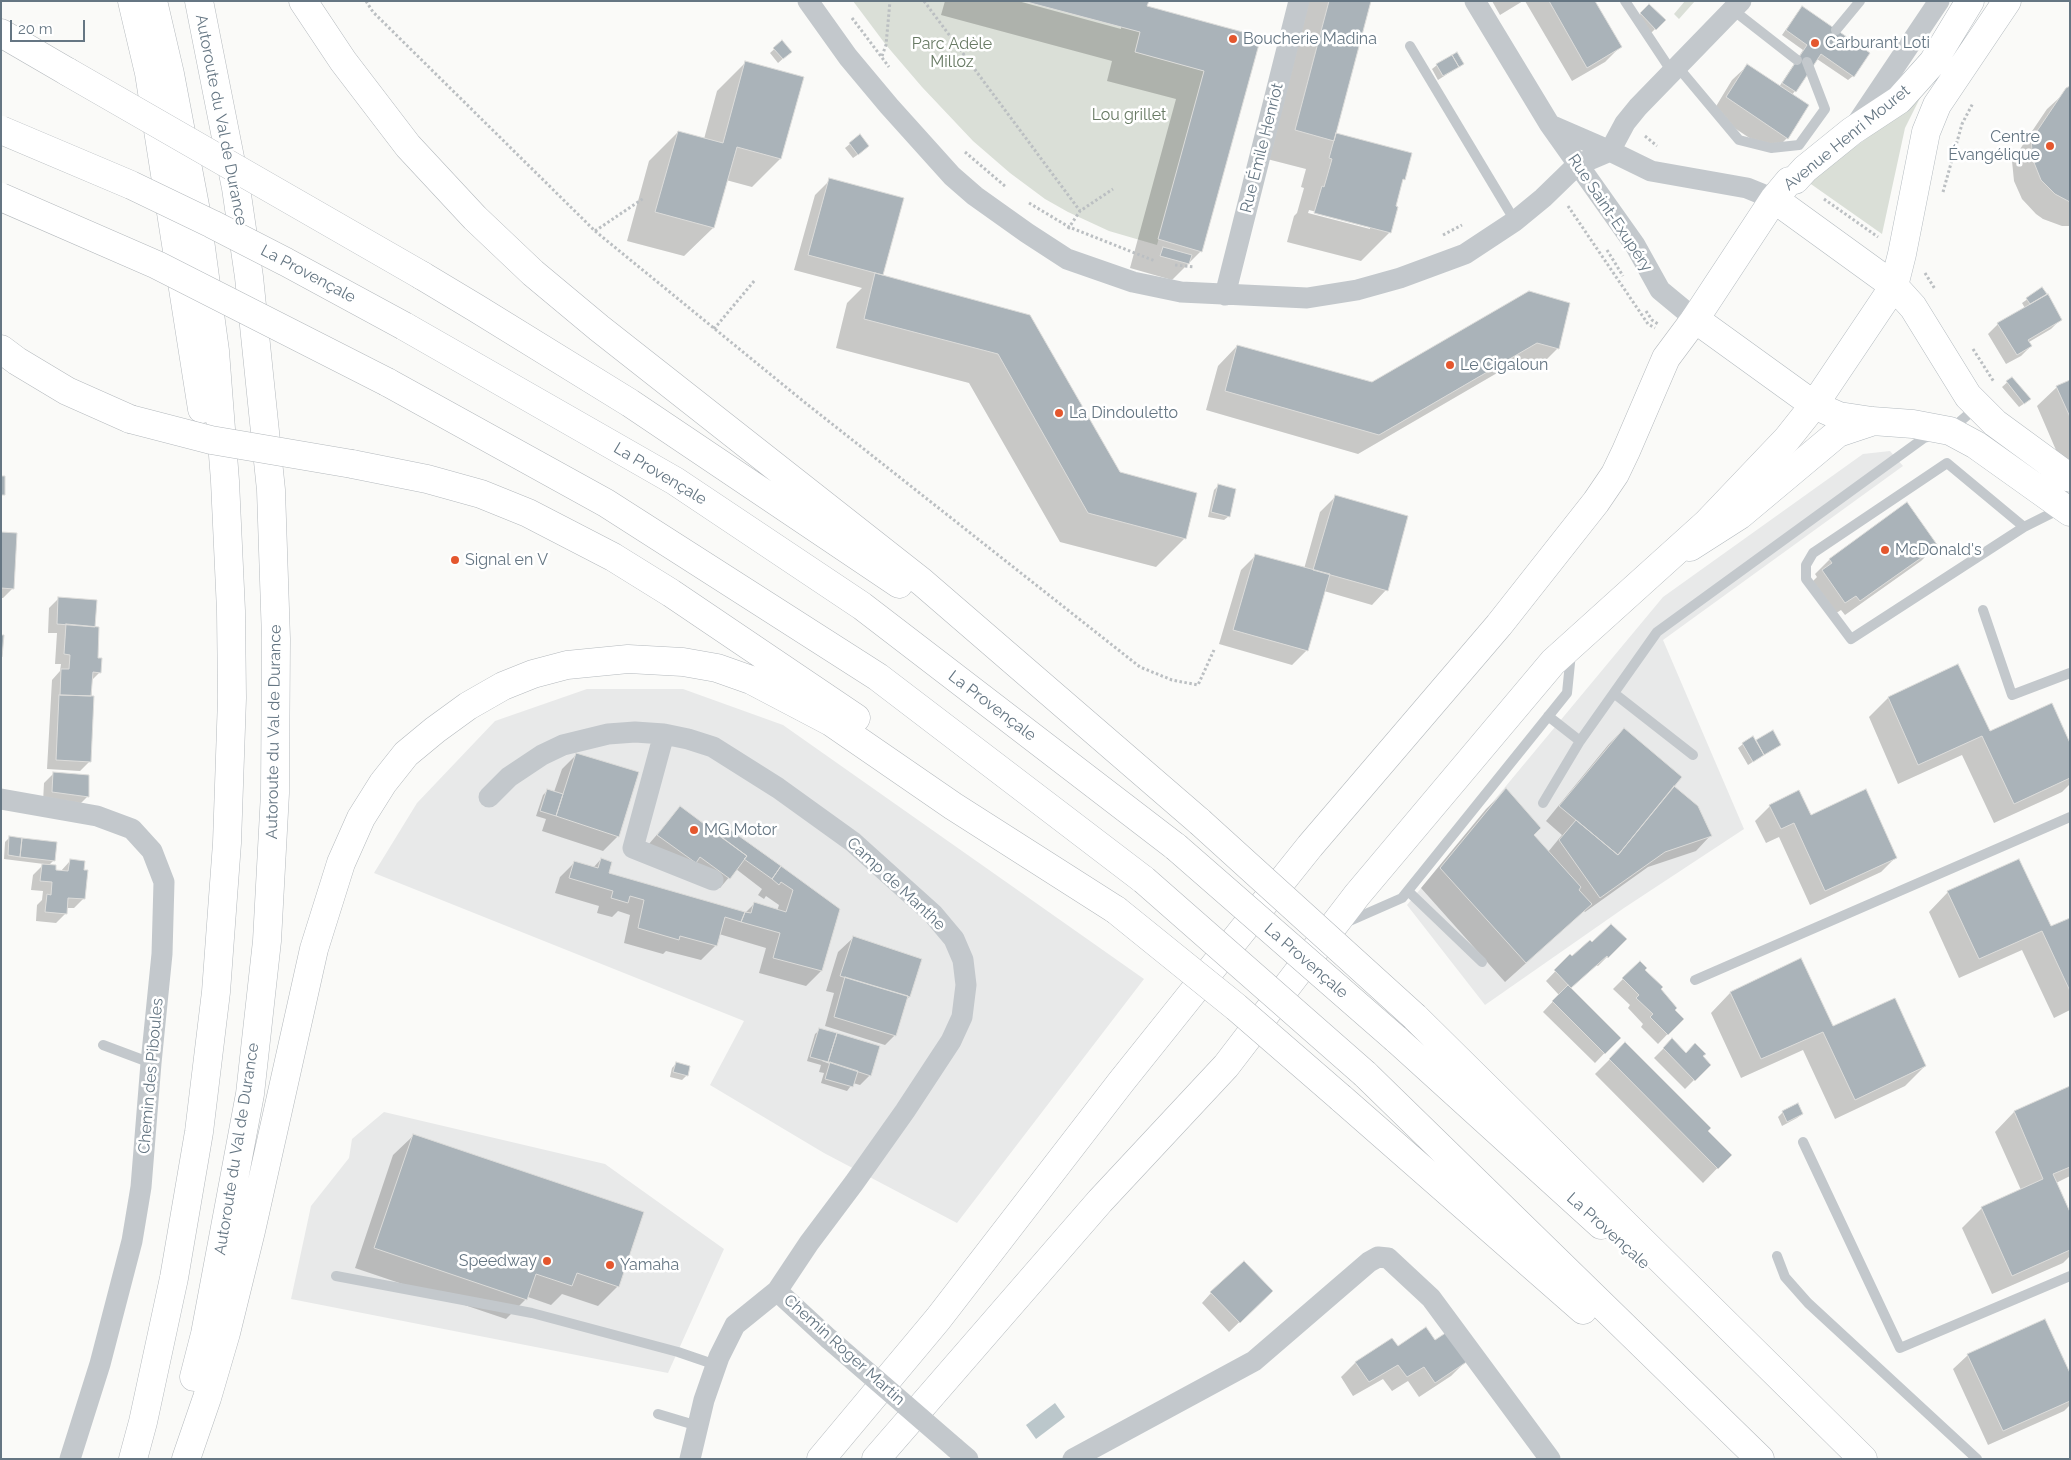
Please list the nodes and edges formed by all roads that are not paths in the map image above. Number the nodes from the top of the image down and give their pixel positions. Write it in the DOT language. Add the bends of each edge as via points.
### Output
graph roads {
  1 [pos="132,1"];
  2 [pos="153,1"];
  3 [pos="199,1"];
  4 [pos="303,1"];
  5 [pos="808,1"];
  6 [pos="1300,1"];
  7 [pos="1475,1"];
  8 [pos="1938,1"];
  9 [pos="1970,1"];
  10 [pos="2007,1"];
  11 [pos="1861,2"];
  12 [pos="1629,3"];
  13 [pos="1737,6"];
  14 [pos="1836,30"];
  15 [pos="1,33"];
  16 [pos="1410,46"];
  17 [pos="1675,69"];
  18 [pos="1550,125"];
  19 [pos="1,130"];
  20 [pos="1852,131"];
  21 [pos="1610,151"];
  22 [pos="1577,165"];
  23 [pos="1,197"];
  24 [pos="1774,199"];
  25 [pos="1515,222"];
  26 [pos="1894,286"];
  27 [pos="1225,295"];
  28 [pos="1695,318"];
  29 [pos="1,349"];
  30 [pos="1814,405"];
  31 [pos="1978,406"];
  32 [pos="1872,421"];
  33 [pos="1950,431"];
  34 [pos="2070,478"];
  35 [pos="2068,506"];
  36 [pos="2024,527"];
  37 [pos="1660,564"];
  38 [pos="1984,610"];
  39 [pos="231,611"];
  40 [pos="1572,644"];
  41 [pos="2070,674"];
  42 [pos="1615,694"];
  43 [pos="1548,716"];
  44 [pos="664,734"];
  45 [pos="1580,742"];
  46 [pos="1693,756"];
  47 [pos="488,797"];
  48 [pos="1,800"];
  49 [pos="1543,803"];
  50 [pos="2070,817"];
  51 [pos="1200,822"];
  52 [pos="713,880"];
  53 [pos="1408,891"];
  54 [pos="1116,910"];
  55 [pos="1330,930"];
  56 [pos="1482,962"];
  57 [pos="1696,980"];
  58 [pos="103,1045"];
  59 [pos="151,1063"];
  60 [pos="1803,1142"];
  61 [pos="1777,1256"];
  62 [pos="336,1276"];
  63 [pos="2070,1276"];
  64 [pos="777,1291"];
  65 [pos="716,1365"];
  66 [pos="658,1414"];
  67 [pos="698,1426"];
  68 [pos="962,1453"];
  69 [pos="70,1459"];
  70 [pos="133,1459"];
  71 [pos="174,1459"];
  72 [pos="186,1459"];
  73 [pos="690,1459"];
  74 [pos="822,1459"];
  75 [pos="876,1459"];
  76 [pos="1073,1459"];
  77 [pos="1550,1459"];
  78 [pos="1752,1459"];
  79 [pos="1760,1459"];
  80 [pos="1860,1459"];
  81 [pos="1864,1459"];
  82 [pos="1978,1459"];
  1 -- 39 [label="main road" via="149,72"];
  2 -- 39 [label="main road" via="196,211 215,352"];
  3 -- 71 [label="main road, Autoroute du Val de Durance" via="236,188 262,392 274,538 275,793 267,941 250,1094 205,1334"];
  4 -- 51 [label="main road" via="343,61 408,146 532,273 922,582"];
  5 -- 27 [label="street" via="854,64 952,176 1027,233 1068,259 1134,282 1181,292"];
  6 -- 27 [label="street, Rue Émile Henriot"];
  7 -- 18 [label="street, Rue Saint-Exupéry"];
  8 -- 20 [label="street"];
  9 -- 20 [label="main road, Avenue Henri Mouret" via="1919,79 1899,100"];
  10 -- 26 [label="main road" via="1937,105 1926,132"];
  11 -- 14 [label="lane"];
  12 -- 17 [label="lane"];
  13 -- 17 [label="street"];
  13 -- 17 [label="lane" via="1802,61 1825,109 1799,145 1771,148 1739,140"];
  15 -- 51 [label="main road, bridge" via="421,275 630,403 909,591"];
  16 -- 25 [label="lane"];
  17 -- 21 [label="street" via="1625,123"];
  18 -- 21 [label="street, Rue Saint-Exupéry"];
  18 -- 22 [label="street, Rue Saint-Exupéry"];
  19 -- 80 [label="main road, La Provençale, bridge" via="131,185 212,224 404,326 675,480 862,606 1176,847 1396,1039"];
  20 -- 24 [label="main road, Avenue Henri Mouret" via="1789,182"];
  21 -- 22 [label="street"];
  21 -- 24 [label="street, Rue Saint-Exupéry" via="1650,171 1747,188"];
  22 -- 25 [label="street"];
  22 -- 28 [label="street, Rue Saint-Exupéry" via="1635,245 1660,290"];
  23 -- 79 [label="main road, bridge" via="157,265 387,382 606,503 878,677 1144,880 1364,1074"];
  24 -- 26 [label="main road"];
  24 -- 28 [label="main road, Avenue Henri Mouret"];
  25 -- 27 [label="street" via="1465,254 1357,290 1307,298"];
  26 -- 30 [label="main road"];
  26 -- 31 [label="main road" via="1913,307 1968,396"];
  28 -- 30 [label="main road"];
  28 -- 74 [label="main road, Avenue Henri Mouret" via="1666,358 1615,474 1596,502 1499,625 1304,854 1121,1082 938,1319"];
  29 -- 54 [label="main road, bridge" via="66,391 130,419 244,447 426,479 481,494 528,513 613,557 731,632 964,792"];
  30 -- 32 [label="main road" via="1839,416"];
  30 -- 37 [label="main road" via="1787,439 1707,523"];
  31 -- 33 [label="lane"];
  31 -- 34 [label="main road"];
  32 -- 33 [label="main road"];
  32 -- 37 [label="main road" via="1838,433 1740,515"];
  33 -- 35 [label="main road"];
  33 -- 42 [label="lane" via="1924,438 1657,632"];
  35 -- 36 [label="lane"];
  36 -- 36 [label="lane" via="1947,462 1812,553 1806,565 1806,580 1851,640"];
  37 -- 40 [label="main road"];
  38 -- 41 [label="lane" via="2012,694"];
  39 -- 70 [label="main road" via="228,833 216,992 199,1132 174,1278"];
  40 -- 43 [label="lane" via="1567,693"];
  40 -- 55 [label="main road" via="1546,670"];
  42 -- 45 [label="lane"];
  42 -- 46 [label="lane"];
  43 -- 45 [label="lane"];
  43 -- 53 [label="lane"];
  44 -- 47 [label="street, Camp de Manthe" via="608,734 563,744 509,777"];
  44 -- 52 [label="street" via="634,848"];
  44 -- 64 [label="street, Camp de Manthe" via="713,747 778,788 853,842 933,914 954,939 964,960 966,985 962,1017 951,1040 905,1111"];
  45 -- 49 [label="lane"];
  48 -- 59 [label="street, Chemin des Piboules" via="97,816 132,829 152,851 164,882 162,954"];
  50 -- 57 [label="lane"];
  51 -- 81 [label="main road, bridge" via="1415,1017"];
  53 -- 55 [label="lane" via="1402,898"];
  53 -- 56 [label="lane"];
  54 -- 72 [label="main road" via="953,806 831,722 751,680 717,668 683,662 628,659 567,665 503,686 468,706 406,754 361,818 341,863 314,949 252,1231 226,1333"];
  54 -- 78 [label="main road, bridge" via="1342,1098"];
  55 -- 75 [label="main road" via="1226,1066 1100,1201"];
  58 -- 59 [label="lane"];
  59 -- 69 [label="street, Chemin des Piboules" via="141,1187 132,1240 100,1364"];
  60 -- 63 [label="lane" via="1900,1348"];
  61 -- 82 [label="lane" via="1785,1277 1808,1303"];
  62 -- 65 [label="lane" via="532,1313"];
  64 -- 65 [label="street, Chemin Roger Martin" via="736,1325"];
  64 -- 68 [label="street, Chemin Roger Martin, bridge"];
  65 -- 67 [label="street, Chemin Roger Martin"];
  66 -- 67 [label="lane"];
  67 -- 73 [label="street, Chemin Roger Martin"];
  76 -- 77 [label="street" via="1254,1361 1378,1256 1388,1258 1431,1298"];
}
